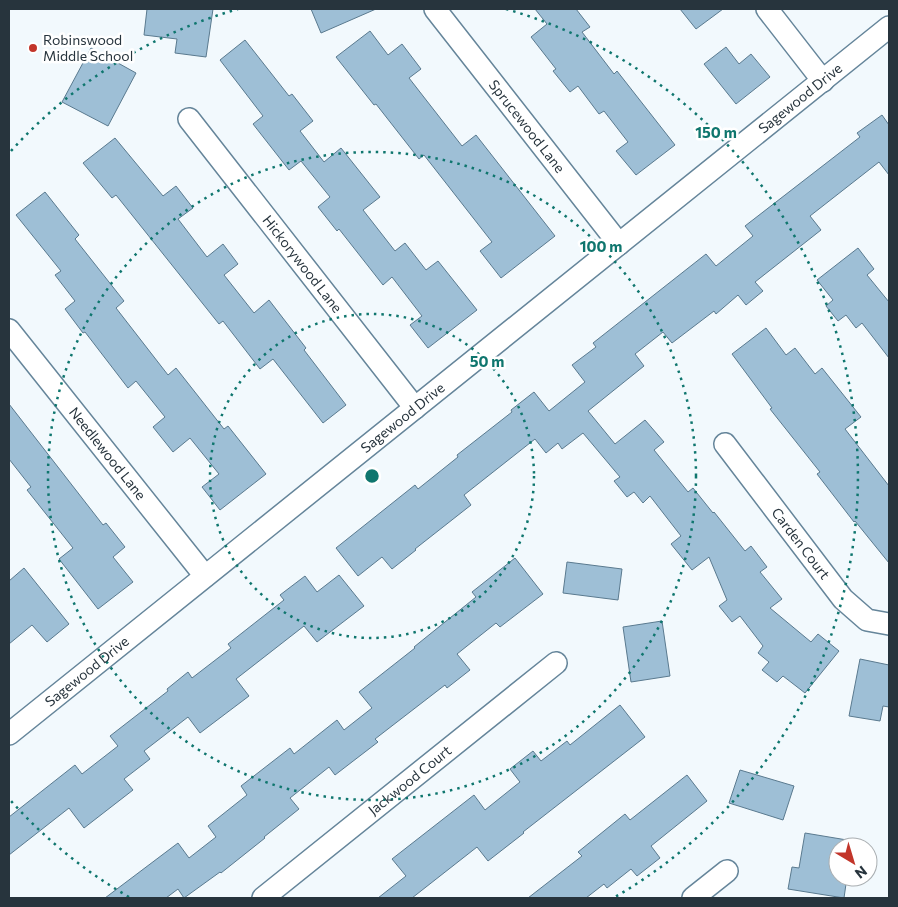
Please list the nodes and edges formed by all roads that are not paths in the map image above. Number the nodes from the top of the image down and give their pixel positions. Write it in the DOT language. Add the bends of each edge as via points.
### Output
graph roads {
  1 [pos="435,9"];
  2 [pos="767,9"];
  3 [pos="889,27"];
  4 [pos="823,81"];
  5 [pos="189,119"];
  6 [pos="619,244"];
  7 [pos="9,330"];
  8 [pos="415,408"];
  9 [pos="725,444"];
  10 [pos="204,576"];
  11 [pos="889,624"];
  12 [pos="556,662"];
  13 [pos="9,734"];
  14 [pos="727,871"];
  15 [pos="263,898"];
  16 [pos="693,898"];
  1 -- 6 [label="street, Sprucewood Lane"];
  2 -- 4 [label="street"];
  3 -- 4 [label="street, Sagewood Drive"];
  4 -- 6 [label="street, Sagewood Drive"];
  5 -- 8 [label="street, Hickorywood Lane"];
  6 -- 8 [label="street, Sagewood Drive"];
  7 -- 10 [label="street, Needlewood Lane"];
  8 -- 10 [label="street, Sagewood Drive"];
  9 -- 11 [label="street, Carden Court" via="843,599 868,620"];
  10 -- 13 [label="street, Sagewood Drive"];
  12 -- 15 [label="street, Jackwood Court"];
  14 -- 16 [label="street"];
}
